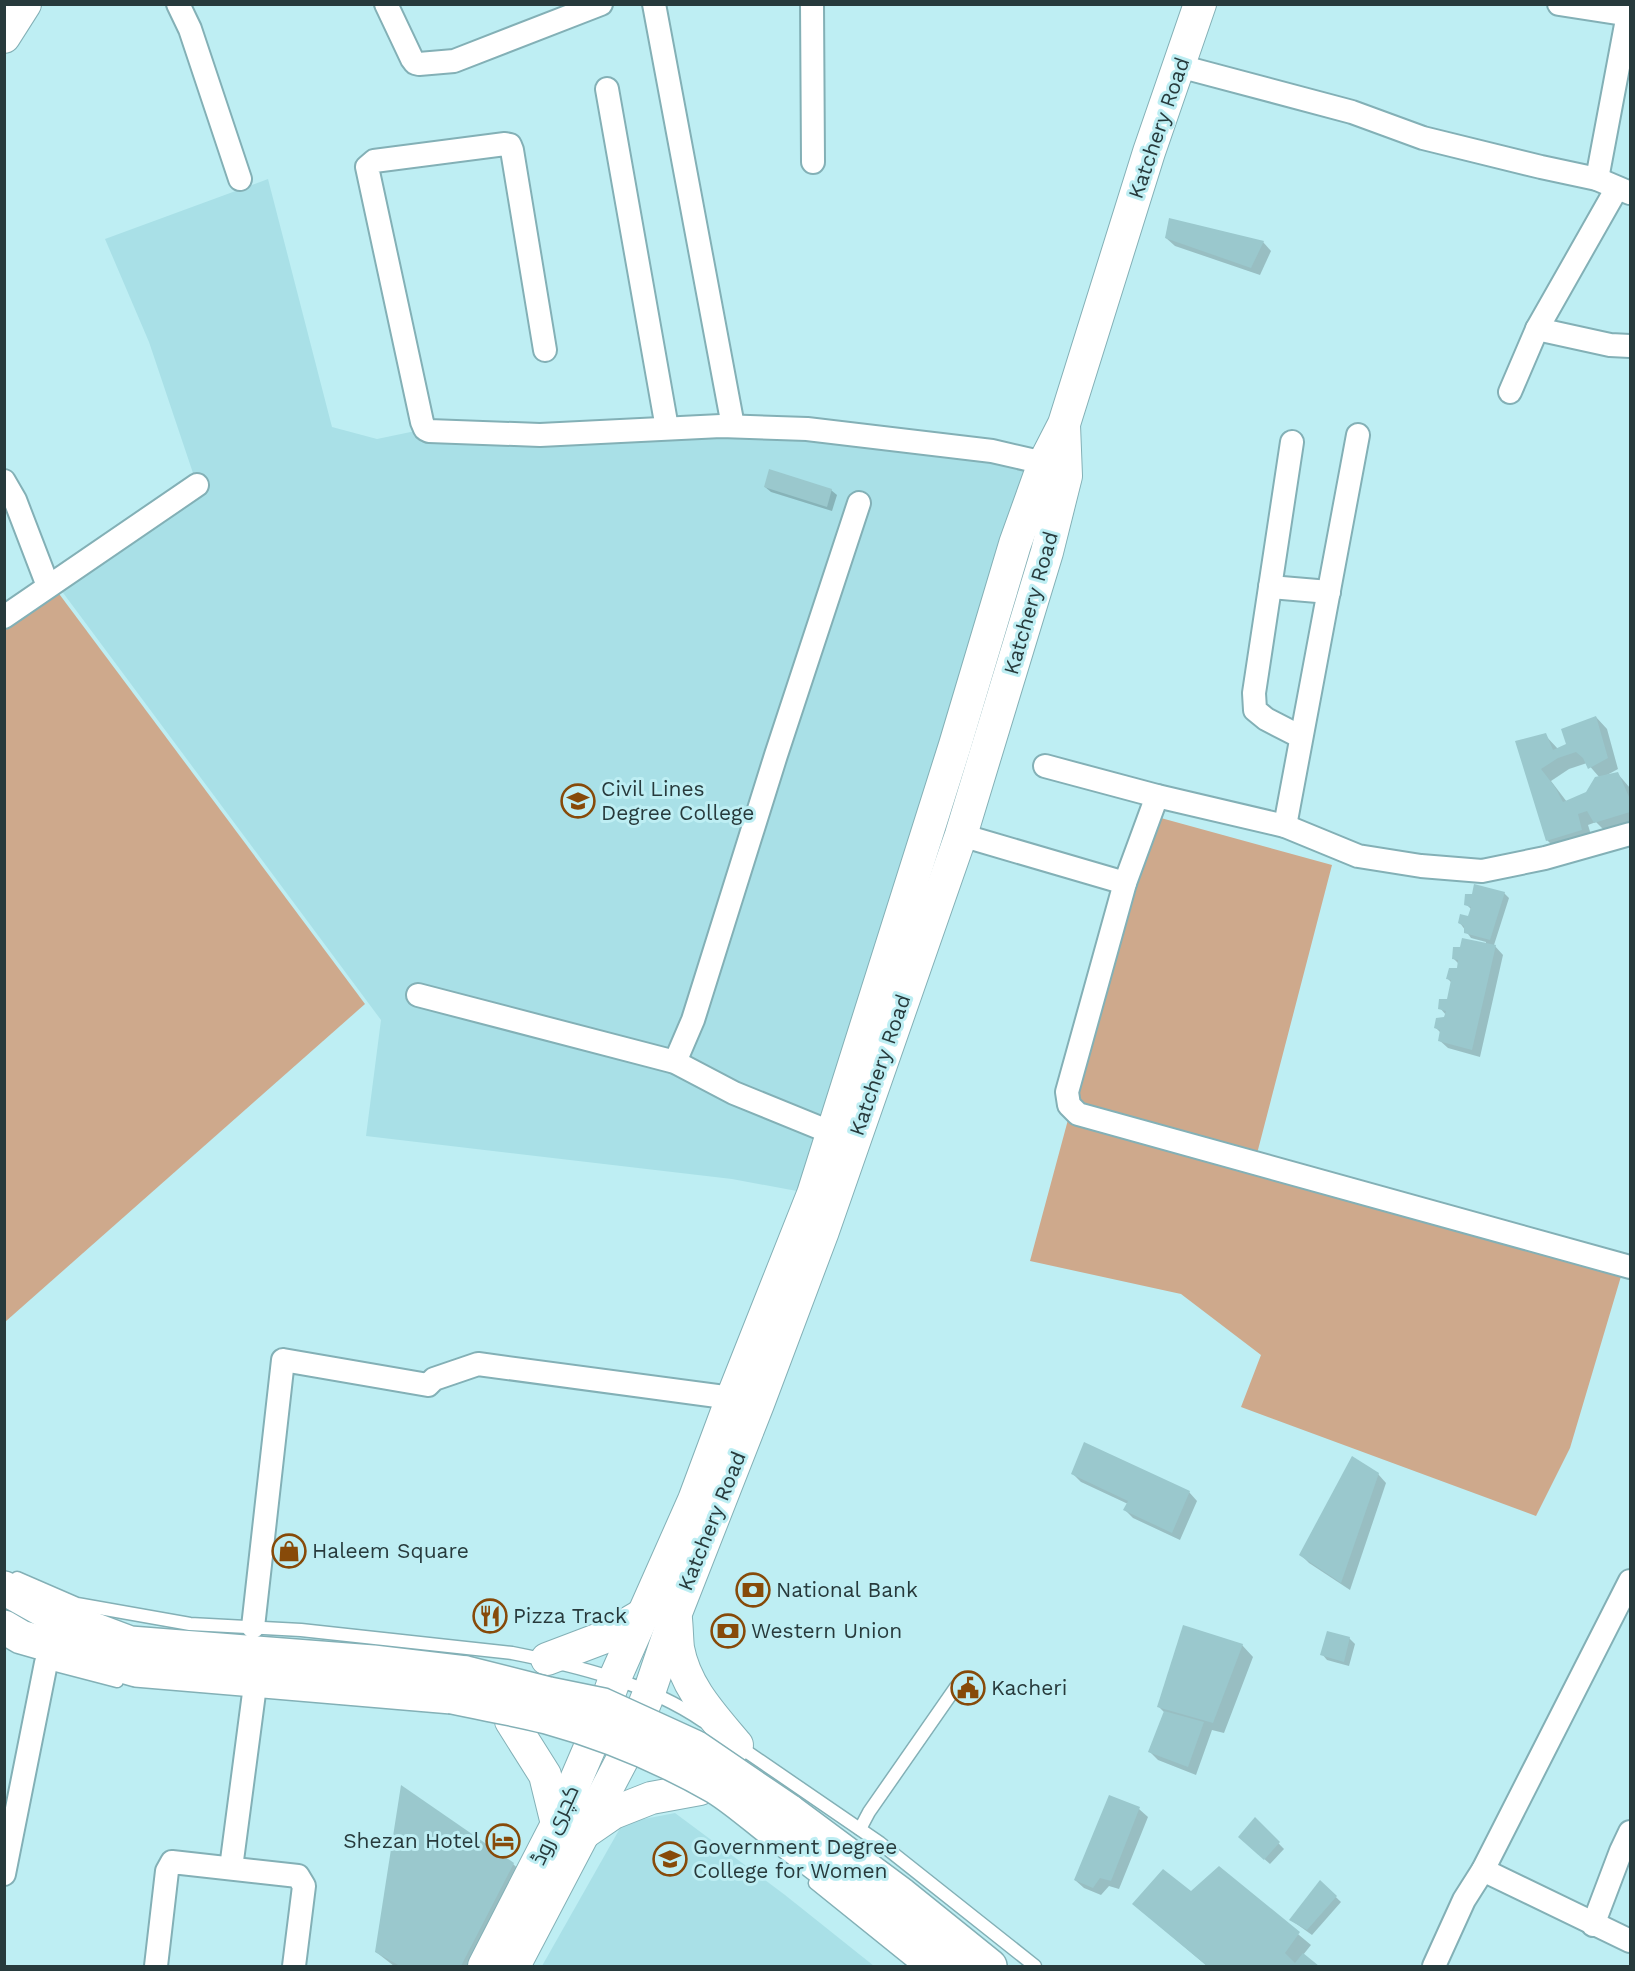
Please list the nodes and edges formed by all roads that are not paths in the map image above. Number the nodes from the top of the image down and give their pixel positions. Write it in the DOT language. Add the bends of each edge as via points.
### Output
graph roads {
  1 [pos="25,4"];
  2 [pos="178,4"];
  3 [pos="386,4"];
  4 [pos="600,4"];
  5 [pos="654,4"];
  6 [pos="812,4"];
  7 [pos="1200,4"];
  8 [pos="1559,4"];
  9 [pos="569,10"];
  10 [pos="1629,14"];
  11 [pos="4,37"];
  12 [pos="1179,66"];
  13 [pos="608,89"];
  14 [pos="813,162"];
  15 [pos="240,179"];
  16 [pos="1615,186"];
  17 [pos="1537,329"];
  18 [pos="1630,346"];
  19 [pos="544,350"];
  20 [pos="1510,392"];
  21 [pos="1064,424"];
  22 [pos="733,426"];
  23 [pos="668,428"];
  24 [pos="1358,435"];
  25 [pos="1292,442"];
  26 [pos="1044,463"];
  27 [pos="4,481"];
  28 [pos="197,485"];
  29 [pos="859,503"];
  30 [pos="1015,544"];
  31 [pos="1047,552"];
  32 [pos="48,586"];
  33 [pos="1270,586"];
  34 [pos="1329,592"];
  35 [pos="4,617"];
  36 [pos="1301,737"];
  37 [pos="955,745"];
  38 [pos="986,754"];
  39 [pos="1045,766"];
  40 [pos="1156,796"];
  41 [pos="1285,826"];
  42 [pos="1630,834"];
  43 [pos="961,835"];
  44 [pos="1125,883"];
  45 [pos="912,929"];
  46 [pos="418,995"];
  47 [pos="675,1062"];
  48 [pos="843,1137"];
  49 [pos="812,1228"];
  50 [pos="1630,1265"];
  51 [pos="732,1398"];
  52 [pos="4,1573"];
  53 [pos="1630,1581"];
  54 [pos="4,1588"];
  55 [pos="676,1612"];
  56 [pos="644,1614"];
  57 [pos="4,1627"];
  58 [pos="254,1627"];
  59 [pos="547,1659"];
  60 [pos="40,1660"];
  61 [pos="615,1678"];
  62 [pos="127,1682"];
  63 [pos="956,1687"];
  64 [pos="649,1693"];
  65 [pos="254,1694"];
  66 [pos="459,1694"];
  67 [pos="522,1725"];
  68 [pos="737,1745"];
  69 [pos="606,1754"];
  70 [pos="688,1784"];
  71 [pos="726,1810"];
  72 [pos="569,1829"];
  73 [pos="860,1829"];
  74 [pos="1630,1832"];
  75 [pos="231,1868"];
  76 [pos="1483,1870"];
  77 [pos="4,1874"];
  78 [pos="805,1874"];
  79 [pos="1593,1925"];
  80 [pos="1630,1941"];
  81 [pos="156,1966"];
  82 [pos="294,1966"];
  83 [pos="484,1966"];
  84 [pos="514,1966"];
  85 [pos="918,1966"];
  86 [pos="951,1966"];
  87 [pos="990,1966"];
  88 [pos="1035,1966"];
  89 [pos="1434,1966"];
  1 -- 11 [label="main road"];
  2 -- 15 [label="street"];
  3 -- 9 [label="street" via="411,59 419,64 454,61"];
  4 -- 9 [label="street"];
  5 -- 22 [label="street"];
  6 -- 14 [label="street"];
  7 -- 12 [label="main road, Katchery Road"];
  8 -- 10 [label="street"];
  10 -- 16 [label="street"];
  12 -- 16 [label="street" via="1352,112 1423,138"];
  12 -- 21 [label="main road, Katchery Road"];
  13 -- 23 [label="street"];
  16 -- 17 [label="street"];
  17 -- 18 [label="street"];
  17 -- 20 [label="street"];
  19 -- 23 [label="street" via="510,146 369,164 425,429 442,433 540,435"];
  21 -- 26 [label="main road, Katchery Road"];
  21 -- 31 [label="main road, Katchery Road" via="1066,476"];
  22 -- 23 [label="street"];
  22 -- 26 [label="street" via="819,430 992,452"];
  24 -- 34 [label="street"];
  25 -- 33 [label="street"];
  26 -- 30 [label="main road, Katchery Road"];
  27 -- 32 [label="street"];
  28 -- 32 [label="street"];
  29 -- 47 [label="street" via="693,1020"];
  30 -- 31 [label="main road"];
  30 -- 37 [label="main road, Katchery Road"];
  31 -- 38 [label="main road, Katchery Road"];
  32 -- 35 [label="street"];
  33 -- 34 [label="street"];
  33 -- 36 [label="street" via="1254,693 1255,710"];
  34 -- 36 [label="street"];
  36 -- 41 [label="street"];
  37 -- 38 [label="main road"];
  37 -- 45 [label="main road, Katchery Road"];
  38 -- 43 [label="main road, Katchery Road"];
  39 -- 40 [label="street"];
  40 -- 41 [label="street"];
  40 -- 44 [label="street"];
  41 -- 42 [label="street" via="1358,856 1482,871"];
  43 -- 44 [label="street"];
  43 -- 45 [label="main road, Katchery Road"];
  44 -- 50 [label="street" via="1067,1092 1069,1105 1078,1114"];
  45 -- 48 [label="main road, Katchery Road"];
  46 -- 47 [label="street"];
  47 -- 48 [label="street" via="734,1093"];
  48 -- 49 [label="main road, Katchery Road"];
  49 -- 51 [label="main road, Katchery Road"];
  49 -- 55 [label="main road, Katchery Road" via="754,1414"];
  51 -- 56 [label="main road, Katchery Road" via="694,1500"];
  51 -- 58 [label="street" via="478,1364 428,1384 283,1360"];
  52 -- 58 [label="lane" via="77,1604 190,1624"];
  53 -- 76 [label="street"];
  54 -- 66 [label="main road" via="45,1611 130,1643 373,1662"];
  55 -- 64 [label="main road, Katchery Road"];
  55 -- 68 [label="main road" via="678,1649 687,1676 699,1700"];
  56 -- 59 [label="main road" via="605,1637"];
  56 -- 61 [label="main road, Katchery Road"];
  57 -- 66 [label="main road" via="21,1637 136,1670"];
  58 -- 59 [label="lane"];
  59 -- 61 [label="lane"];
  60 -- 62 [label="lane"];
  60 -- 77 [label="street"];
  61 -- 64 [label="lane"];
  61 -- 69 [label="main road, کچری روڈ"];
  63 -- 73 [label="lane"];
  64 -- 68 [label="lane" via="682,1707"];
  64 -- 69 [label="main road, کچری روڈ"];
  65 -- 75 [label="street"];
  66 -- 67 [label="lane" via="481,1713"];
  66 -- 86 [label="main road, bridge" via="586,1729 718,1789"];
  66 -- 87 [label="main road, bridge" via="549,1694 603,1705 694,1747 865,1867"];
  67 -- 72 [label="main road"];
  68 -- 73 [label="lane"];
  69 -- 72 [label="main road, کچری روڈ"];
  70 -- 71 [label="lane"];
  70 -- 72 [label="main road"];
  72 -- 83 [label="main road, کچری روڈ"];
  72 -- 84 [label="main road, کچری روڈ"];
  73 -- 88 [label="lane"];
  74 -- 79 [label="street"];
  75 -- 81 [label="street" via="172,1862 167,1871"];
  75 -- 82 [label="street" via="298,1876 302,1880"];
  76 -- 79 [label="street"];
  76 -- 89 [label="street" via="1464,1900"];
  78 -- 85 [label="lane"];
  79 -- 80 [label="street"];
}
